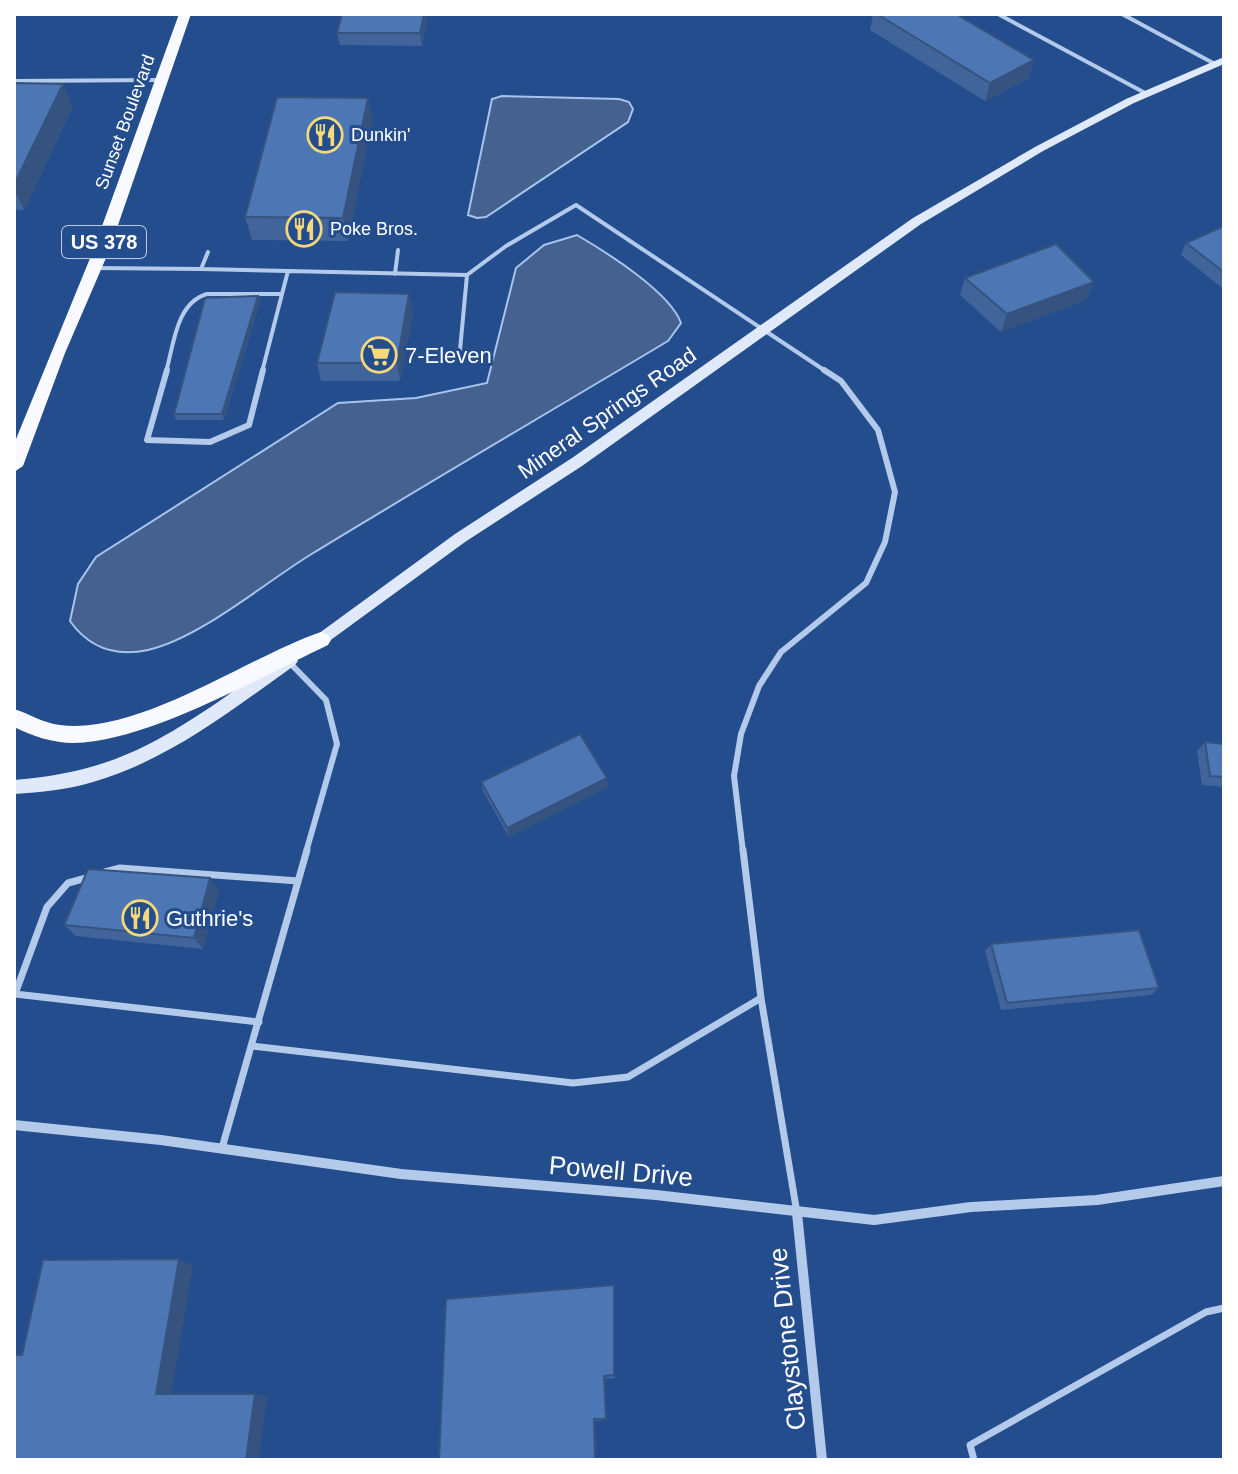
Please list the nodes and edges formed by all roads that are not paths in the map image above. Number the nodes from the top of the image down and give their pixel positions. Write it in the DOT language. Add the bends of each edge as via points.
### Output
graph roads {
  1 [pos="185,14"];
  2 [pos="998,14"];
  3 [pos="1122,14"];
  4 [pos="1219,62"];
  5 [pos="161,80"];
  6 [pos="14,81"];
  7 [pos="1147,94"];
  8 [pos="398,250"];
  9 [pos="208,252"];
  10 [pos="94,268"];
  11 [pos="201,269"];
  12 [pos="288,271"];
  13 [pos="395,274"];
  14 [pos="467,275"];
  15 [pos="283,294"];
  16 [pos="763,331"];
  17 [pos="460,350"];
  18 [pos="18,447"];
  19 [pos="14,466"];
  20 [pos="321,640"];
  21 [pos="289,662"];
  22 [pos="14,717"];
  23 [pos="14,787"];
  24 [pos="298,881"];
  25 [pos="761,998"];
  26 [pos="259,1022"];
  27 [pos="252,1046"];
  28 [pos="14,1125"];
  29 [pos="222,1148"];
  30 [pos="1224,1181"];
  31 [pos="797,1213"];
  32 [pos="1224,1308"];
  33 [pos="822,1460"];
  34 [pos="974,1460"];
  1 -- 5 [label="main road, Sunset Boulevard / US 378"];
  2 -- 7 [label="lane"];
  3 -- 4 [label="lane"];
  4 -- 7 [label="street, Mineral Springs Road"];
  5 -- 6 [label="lane"];
  5 -- 10 [label="main road, Sunset Boulevard / US 378"];
  7 -- 16 [label="street, Mineral Springs Road" via="1039,149 917,221"];
  8 -- 13 [label="lane"];
  9 -- 11 [label="lane"];
  10 -- 11 [label="lane"];
  10 -- 18 [label="main road, Sunset Boulevard / US 378"];
  11 -- 12 [label="lane"];
  12 -- 13 [label="lane"];
  12 -- 15 [label="lane"];
  13 -- 14 [label="lane"];
  14 -- 16 [label="lane" via="576,205"];
  14 -- 17 [label="lane"];
  15 -- 15 [label="lane" via="249,425 210,442 147,440 185,306 207,294"];
  16 -- 20 [label="street, Mineral Springs Road"];
  16 -- 25 [label="lane" via="841,381 878,430 895,492 885,542 866,583 781,652 759,686 741,734 734,776"];
  18 -- 19 [label="main road, Sunset Boulevard / US 378"];
  20 -- 21 [label="street, Mineral Springs Road"];
  20 -- 22 [label="main road" via="121,726 76,735 42,730"];
  21 -- 23 [label="street, Mineral Springs Road" via="150,755 94,777"];
  21 -- 24 [label="lane" via="326,700 337,744"];
  24 -- 26 [label="lane"];
  24 -- 26 [label="lane" via="120,868 68,883 47,907 15,994"];
  25 -- 27 [label="lane" via="628,1077 573,1083"];
  25 -- 31 [label="lane"];
  26 -- 27 [label="lane"];
  27 -- 29 [label="lane"];
  28 -- 29 [label="street, Powell Drive"];
  29 -- 31 [label="street, Powell Drive" via="401,1174 656,1195"];
  30 -- 31 [label="street, Powell Drive" via="1097,1200 971,1207 874,1220"];
  31 -- 33 [label="street, Claystone Drive"];
  32 -- 34 [label="lane" via="1206,1312 970,1445"];
}
